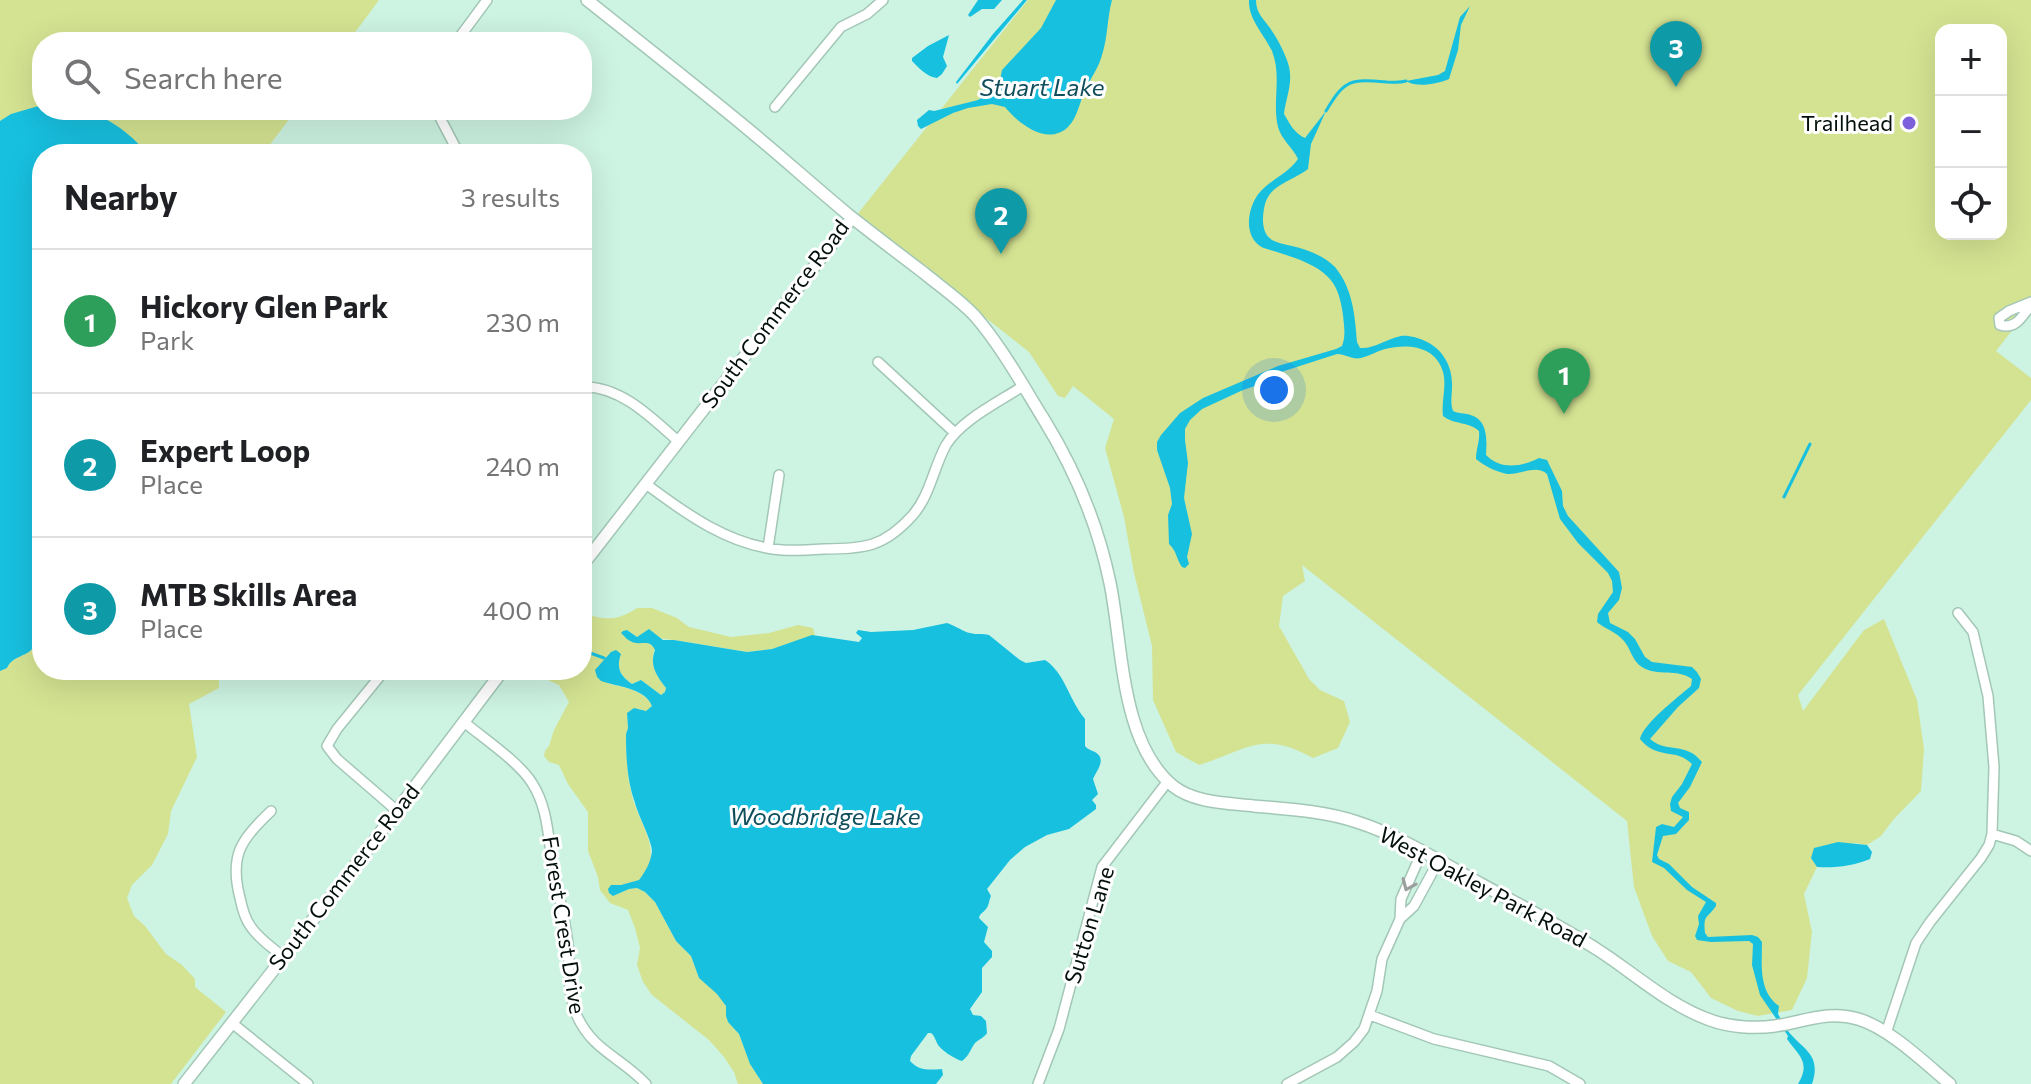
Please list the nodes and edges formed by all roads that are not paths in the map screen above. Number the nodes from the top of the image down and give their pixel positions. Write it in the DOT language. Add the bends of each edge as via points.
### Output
graph roads {
  1 [pos="487,0"];
  2 [pos="587,0"];
  3 [pos="883,0"];
  4 [pos="463,32"];
  5 [pos="775,107"];
  6 [pos="441,120"];
  7 [pos="454,144"];
  8 [pos="852,218"];
  9 [pos="878,362"];
  10 [pos="1023,386"];
  11 [pos="592,388"];
  12 [pos="955,433"];
  13 [pos="679,442"];
  14 [pos="779,475"];
  15 [pos="646,484"];
  16 [pos="768,548"];
  17 [pos="592,553"];
  18 [pos="1958,613"];
  19 [pos="377,680"];
  20 [pos="496,680"];
  21 [pos="464,722"];
  22 [pos="1168,781"];
  23 [pos="396,810"];
  24 [pos="271,811"];
  25 [pos="1992,834"];
  26 [pos="2031,851"];
  27 [pos="1422,852"];
  28 [pos="1439,860"];
  29 [pos="1400,919"];
  30 [pos="283,957"];
  31 [pos="1370,1015"];
  32 [pos="232,1023"];
  33 [pos="1886,1033"];
  34 [pos="184,1084"];
  35 [pos="308,1084"];
  36 [pos="646,1084"];
  37 [pos="1038,1084"];
  38 [pos="1287,1084"];
  39 [pos="1580,1084"];
  40 [pos="1950,1084"];
  1 -- 4 [label="street"];
  2 -- 8 [label="street, South Commerce Road"];
  3 -- 5 [label="street" via="841,27"];
  6 -- 7 [label="street"];
  8 -- 10 [label="street, West Oakley Park Road" via="974,315"];
  8 -- 13 [label="street, South Commerce Road"];
  9 -- 12 [label="street"];
  10 -- 12 [label="street"];
  10 -- 22 [label="street, West Oakley Park Road" via="1046,421 1091,517 1110,582 1135,726 1147,756"];
  11 -- 13 [label="street" via="618,395"];
  12 -- 16 [label="street" via="922,504 885,540 850,550"];
  13 -- 15 [label="street, South Commerce Road"];
  14 -- 16 [label="street"];
  15 -- 16 [label="street" via="707,527"];
  15 -- 17 [label="street, South Commerce Road"];
  18 -- 25 [label="street" via="1973,632 1988,696"];
  19 -- 23 [label="street" via="327,746"];
  20 -- 21 [label="street, South Commerce Road"];
  21 -- 23 [label="street, South Commerce Road"];
  21 -- 36 [label="street, Forest Crest Drive" via="532,783 547,819 566,923 575,1014 591,1040"];
  22 -- 27 [label="street, West Oakley Park Road" via="1201,798 1344,818"];
  22 -- 37 [label="street, Sutton Lane" via="1102,867 1059,1029"];
  23 -- 30 [label="street, South Commerce Road"];
  24 -- 30 [label="street" via="246,837 235,879 250,926"];
  25 -- 26 [label="street"];
  25 -- 33 [label="street" via="1981,858 1916,943"];
  27 -- 28 [label="street, West Oakley Park Road"];
  27 -- 29 [label="street, one-way" via="1401,899"];
  28 -- 29 [label="street" via="1414,906"];
  28 -- 33 [label="street, West Oakley Park Road" via="1708,1019 1761,1028 1825,1015 1858,1019"];
  29 -- 31 [label="street" via="1382,959"];
  30 -- 32 [label="street, South Commerce Road"];
  31 -- 38 [label="street" via="1354,1042 1337,1057"];
  31 -- 39 [label="street" via="1434,1039 1549,1066"];
  32 -- 34 [label="street, South Commerce Road"];
  32 -- 35 [label="street"];
  33 -- 40 [label="street, West Oakley Park Road"];
}
